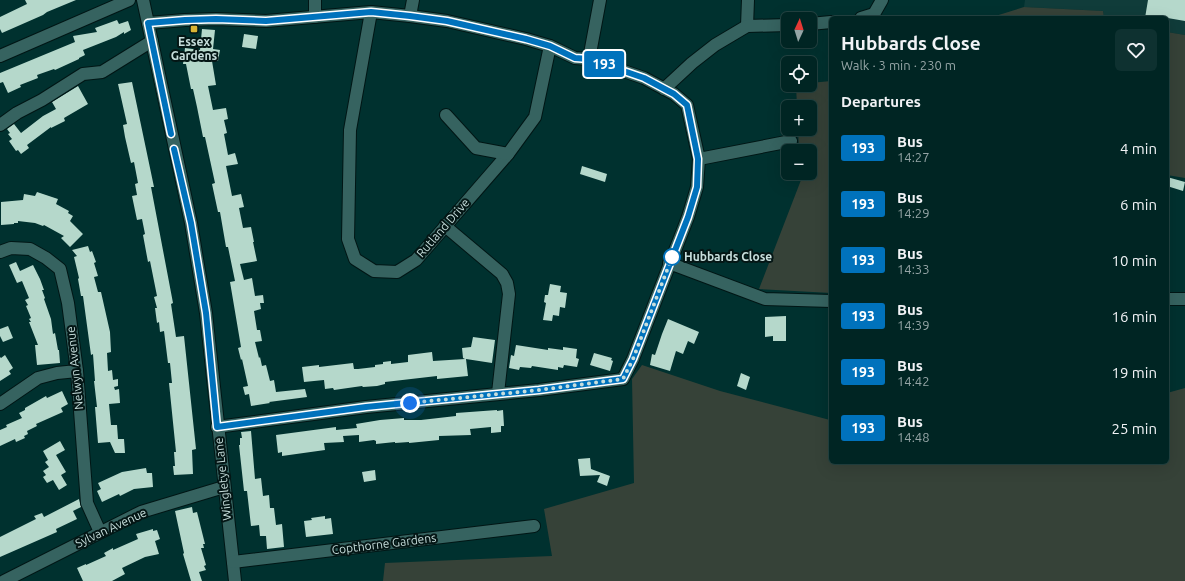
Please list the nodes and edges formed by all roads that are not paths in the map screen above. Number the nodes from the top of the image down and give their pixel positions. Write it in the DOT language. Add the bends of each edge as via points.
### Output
graph roads {
  1 [pos="129,0"];
  2 [pos="143,0"];
  3 [pos="315,0"];
  4 [pos="413,0"];
  5 [pos="600,0"];
  6 [pos="748,0"];
  7 [pos="882,0"];
  8 [pos="371,12"];
  9 [pos="410,16"];
  10 [pos="868,16"];
  11 [pos="315,17"];
  12 [pos="829,22"];
  13 [pos="148,23"];
  14 [pos="817,23"];
  15 [pos="781,25"];
  16 [pos="747,26"];
  17 [pos="152,41"];
  18 [pos="550,46"];
  19 [pos="0,56"];
  20 [pos="589,59"];
  21 [pos="664,89"];
  22 [pos="446,115"];
  23 [pos="0,125"];
  24 [pos="791,141"];
  25 [pos="508,154"];
  26 [pos="698,159"];
  27 [pos="445,226"];
  28 [pos="0,252"];
  29 [pos="669,263"];
  30 [pos="1169,299"];
  31 [pos="1185,299"];
  32 [pos="829,301"];
  33 [pos="77,371"];
  34 [pos="498,393"];
  35 [pos="0,404"];
  36 [pos="217,427"];
  37 [pos="224,487"];
  38 [pos="534,526"];
  39 [pos="100,532"];
  40 [pos="233,562"];
  41 [pos="4,581"];
  42 [pos="235,581"];
  1 -- 19 [label="street"];
  2 -- 13 [label="street, Wingletye Lane"];
  3 -- 11 [label="street"];
  4 -- 9 [label="street"];
  5 -- 20 [label="street"];
  6 -- 16 [label="street"];
  7 -- 10 [label="street" via="874,14"];
  8 -- 9 [label="street"];
  8 -- 11 [label="street"];
  8 -- 27 [label="street, Rutland Drive" via="350,130 348,240 356,259 374,271 397,272 416,260"];
  9 -- 18 [label="street" via="447,21"];
  11 -- 13 [label="street" via="266,21 216,19"];
  12 -- 14 [label="street"];
  13 -- 17 [label="street, Wingletye Lane"];
  15 -- 16 [label="street"];
  16 -- 21 [label="street" via="715,45"];
  17 -- 23 [label="street" via="102,72 83,74"];
  17 -- 36 [label="street, Wingletye Lane" via="191,223 206,313"];
  18 -- 20 [label="street" via="575,58"];
  18 -- 25 [label="street, Rutland Drive" via="535,117"];
  20 -- 21 [label="street" via="644,78"];
  21 -- 26 [label="street" via="687,105"];
  22 -- 25 [label="street" via="476,148"];
  24 -- 26 [label="street"];
  25 -- 27 [label="street, Rutland Drive"];
  26 -- 29 [label="street" via="695,195"];
  27 -- 34 [label="street" via="502,274 507,283 509,294"];
  28 -- 33 [label="street, Nelwyn Avenue" via="11,248 30,249 60,269 68,303"];
  29 -- 32 [label="street" via="765,299"];
  29 -- 34 [label="street" via="623,379"];
  30 -- 31 [label="street"];
  33 -- 35 [label="street" via="38,378"];
  33 -- 39 [label="street, Nelwyn Avenue" via="87,503"];
  34 -- 36 [label="street"];
  36 -- 37 [label="street, Wingletye Lane"];
  37 -- 39 [label="street, Sylvan Avenue" via="141,512"];
  37 -- 40 [label="street, Wingletye Lane"];
  38 -- 40 [label="street, Copthorne Gardens"];
  39 -- 41 [label="street, Sylvan Avenue"];
  40 -- 42 [label="street, Wingletye Lane"];
}
